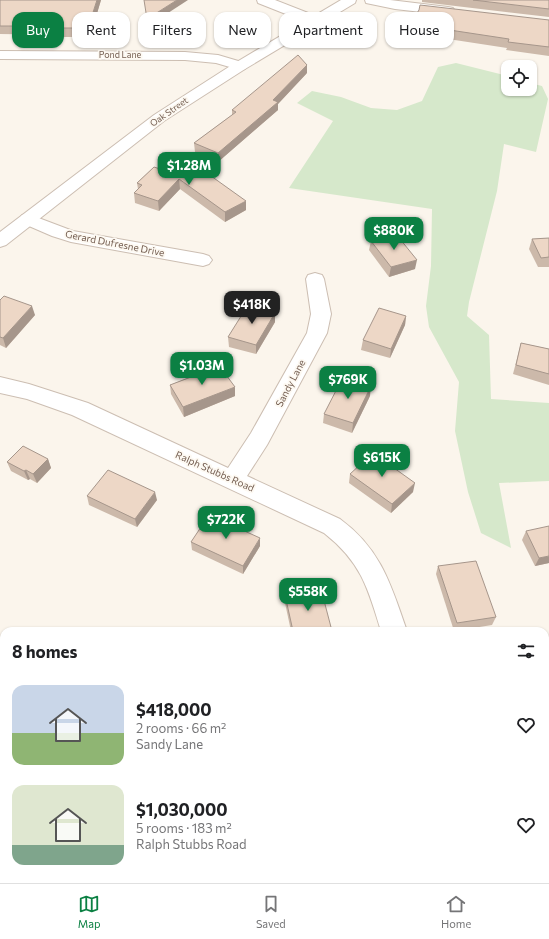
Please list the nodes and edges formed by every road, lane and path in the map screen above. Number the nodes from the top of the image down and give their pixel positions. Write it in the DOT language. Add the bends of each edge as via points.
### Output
graph roads {
  1 [pos="263,0"];
  2 [pos="350,0"];
  3 [pos="371,0"];
  4 [pos="293,12"];
  5 [pos="331,12"];
  6 [pos="464,13"];
  7 [pos="279,43"];
  8 [pos="0,55"];
  9 [pos="240,66"];
  10 [pos="28,219"];
  11 [pos="0,241"];
  12 [pos="203,260"];
  13 [pos="315,280"];
  14 [pos="0,385"];
  15 [pos="233,479"];
  16 [pos="393,627"];
  1 -- 4 [label="street"];
  2 -- 5 [label="street, Oak Street"];
  3 -- 6 [label="street"];
  7 -- 9 [label="street, Oak Street"];
  8 -- 9 [label="street, Pond Lane" via="208,57"];
  9 -- 10 [label="street, Oak Street" via="159,118"];
  10 -- 11 [label="street, Oak Street"];
  10 -- 12 [label="street, Gerard Dufresne Drive" via="71,236"];
  13 -- 15 [label="street, Sandy Lane" via="321,314 317,333 259,439"];
  14 -- 15 [label="street, Ralph Stubbs Road" via="80,409"];
  15 -- 16 [label="street, Ralph Stubbs Road" via="326,522 350,539 375,575"];
}
